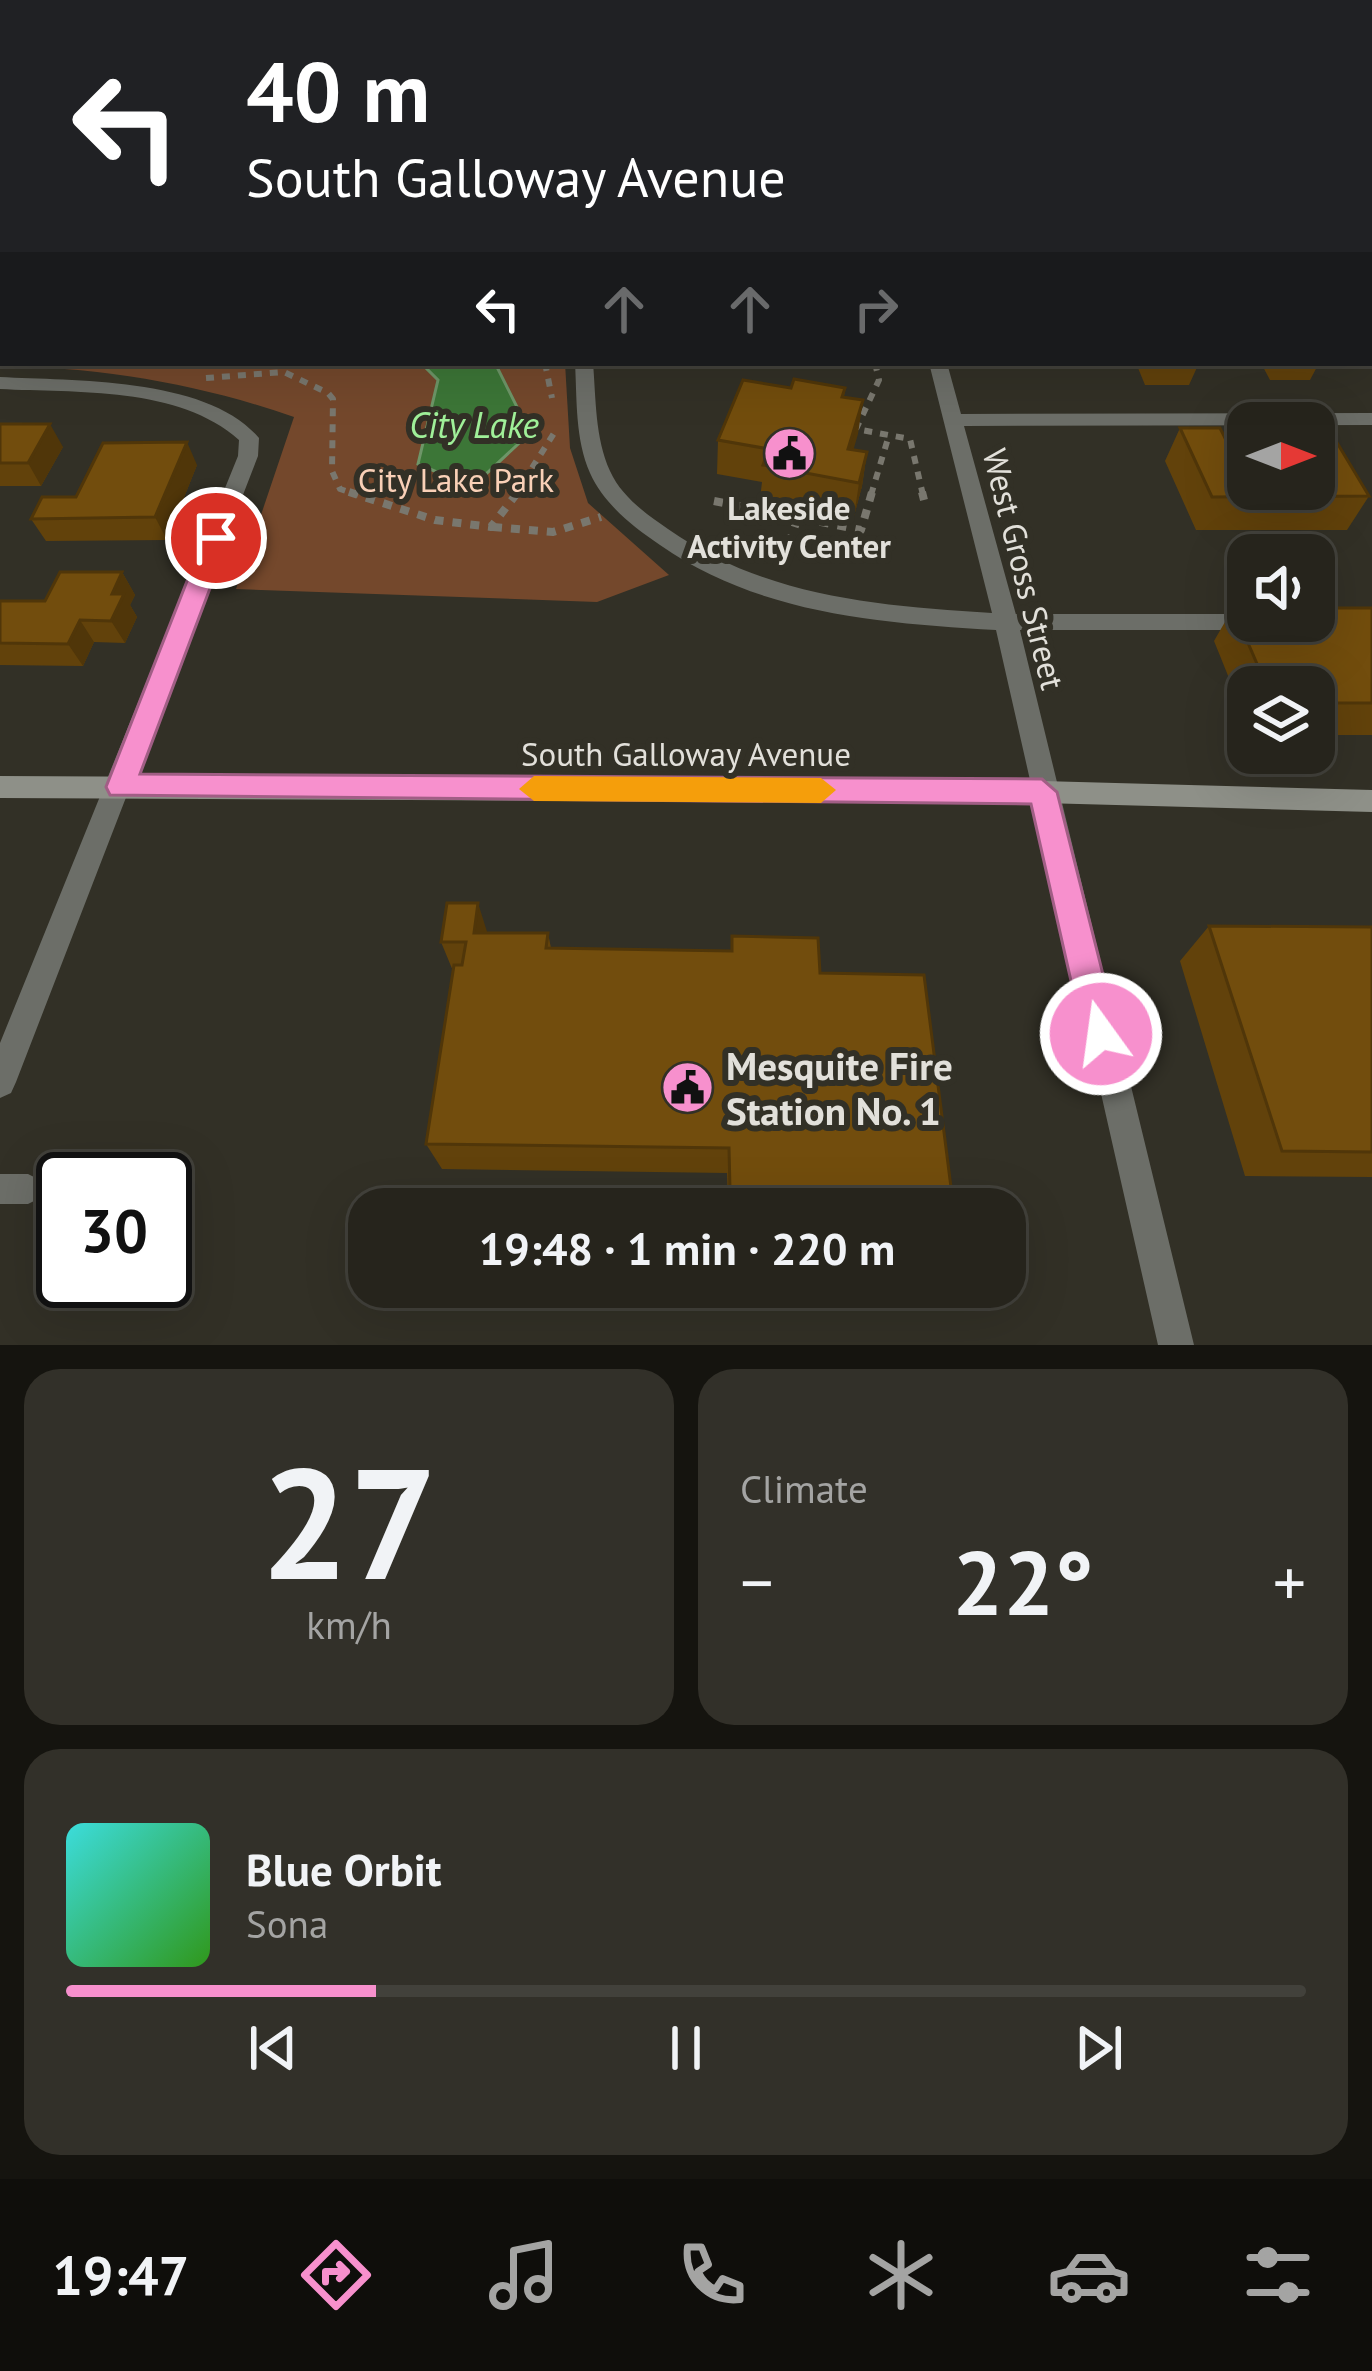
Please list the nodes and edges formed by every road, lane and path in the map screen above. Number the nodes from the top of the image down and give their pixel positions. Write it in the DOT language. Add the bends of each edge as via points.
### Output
graph roads {
  1 [pos="546,366"];
  2 [pos="584,366"];
  3 [pos="876,366"];
  4 [pos="939,366"];
  5 [pos="196,379"];
  6 [pos="0,382"];
  7 [pos="1372,419"];
  8 [pos="952,420"];
  9 [pos="889,435"];
  10 [pos="924,500"];
  11 [pos="715,501"];
  12 [pos="624,507"];
  13 [pos="798,518"];
  14 [pos="491,527"];
  15 [pos="772,590"];
  16 [pos="1006,622"];
  17 [pos="1227,622"];
  18 [pos="0,787"];
  19 [pos="121,787"];
  20 [pos="1042,792"];
  21 [pos="1372,800"];
  22 [pos="0,1082"];
  23 [pos="1176,1345"];
  1 -- 14 [label="path" via="557,428"];
  2 -- 12 [label="street" via="598,470"];
  3 -- 9 [label="path" via="879,380 856,429"];
  4 -- 8 [label="street, West Gross Street"];
  5 -- 14 [label="path" via="284,372 328,393 340,490 435,520"];
  6 -- 19 [label="street" via="212,412 249,438"];
  7 -- 8 [label="street"];
  8 -- 16 [label="street, West Gross Street"];
  9 -- 10 [label="path" via="910,440"];
  9 -- 13 [label="path" via="861,530"];
  11 -- 13 [label="path"];
  12 -- 14 [label="path" via="575,529"];
  12 -- 15 [label="street" via="695,563"];
  13 -- 15 [label="path"];
  15 -- 16 [label="street" via="871,614"];
  16 -- 17 [label="lane"];
  16 -- 20 [label="street, West Gross Street"];
  18 -- 19 [label="main road, South Galloway Avenue"];
  19 -- 20 [label="main road, South Galloway Avenue"];
  19 -- 22 [label="street"];
  20 -- 21 [label="main road, South Galloway Avenue"];
  20 -- 23 [label="street, West Gross Street"];
}
